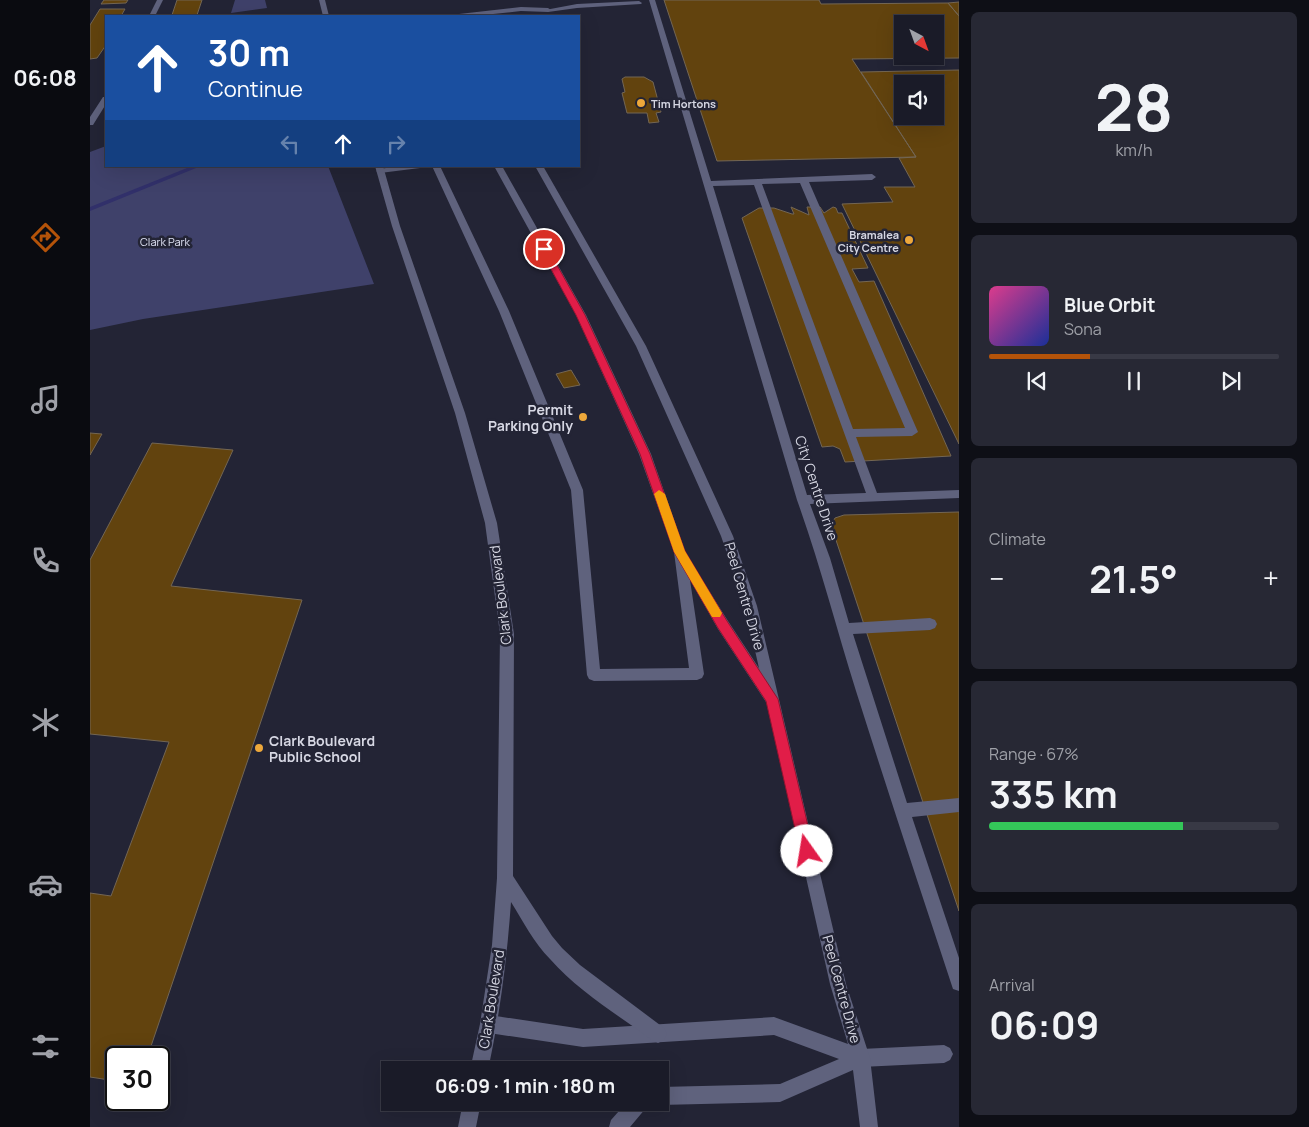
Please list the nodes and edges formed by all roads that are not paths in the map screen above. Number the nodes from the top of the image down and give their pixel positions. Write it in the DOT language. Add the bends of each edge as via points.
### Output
graph roads {
  1 [pos="160,0"];
  2 [pos="322,0"];
  3 [pos="547,0"];
  4 [pos="652,0"];
  5 [pos="639,3"];
  6 [pos="549,13"];
  7 [pos="152,15"];
  8 [pos="326,15"];
  9 [pos="469,15"];
  10 [pos="105,101"];
  11 [pos="90,124"];
  12 [pos="407,167"];
  13 [pos="436,167"];
  14 [pos="499,167"];
  15 [pos="540,167"];
  16 [pos="380,169"];
  17 [pos="872,177"];
  18 [pos="804,180"];
  19 [pos="757,182"];
  20 [pos="708,184"];
  21 [pos="850,433"];
  22 [pos="959,494"];
  23 [pos="873,497"];
  24 [pos="803,500"];
  25 [pos="680,552"];
  26 [pos="930,624"];
  27 [pos="843,629"];
  28 [pos="772,699"];
  29 [pos="959,805"];
  30 [pos="904,811"];
  31 [pos="505,878"];
  32 [pos="959,983"];
  33 [pos="489,1024"];
  34 [pos="658,1034"];
  35 [pos="944,1054"];
  36 [pos="861,1058"];
  37 [pos="481,1061"];
  38 [pos="669,1096"];
  39 [pos="470,1111"];
  40 [pos="632,1111"];
  41 [pos="466,1127"];
  42 [pos="618,1127"];
  43 [pos="869,1127"];
  1 -- 7 [label="street"];
  2 -- 8 [label="street"];
  3 -- 6 [label="street"];
  4 -- 20 [label="street, City Centre Drive"];
  5 -- 6 [label="street" via="577,6"];
  6 -- 9 [label="street" via="521,9"];
  10 -- 11 [label="street"];
  12 -- 16 [label="street"];
  13 -- 25 [label="street" via="504,311 577,490 594,674 697,674"];
  14 -- 25 [label="street" via="581,315 645,454"];
  15 -- 28 [label="street, Peel Centre Drive" via="641,346 727,536 750,606"];
  16 -- 31 [label="street, Clark Boulevard" via="396,226 460,413 491,523 508,634"];
  17 -- 18 [label="street"];
  18 -- 19 [label="street"];
  18 -- 21 [label="street" via="912,432"];
  19 -- 20 [label="street"];
  19 -- 21 [label="street"];
  20 -- 24 [label="street, City Centre Drive"];
  21 -- 23 [label="street"];
  22 -- 23 [label="street"];
  23 -- 24 [label="street"];
  24 -- 27 [label="street, City Centre Drive" via="824,558"];
  25 -- 28 [label="street"];
  26 -- 27 [label="street"];
  27 -- 30 [label="street, City Centre Drive"];
  28 -- 36 [label="street, Peel Centre Drive" via="838,984"];
  29 -- 30 [label="street"];
  30 -- 32 [label="street, City Centre Drive"];
  31 -- 33 [label="street, Clark Boulevard"];
  31 -- 34 [label="street" via="556,954"];
  33 -- 34 [label="street, Peel Centre Drive" via="583,1038"];
  33 -- 37 [label="street, Clark Boulevard"];
  34 -- 36 [label="street, Peel Centre Drive" via="774,1026"];
  35 -- 36 [label="street"];
  36 -- 38 [label="street, Peel Centre Drive" via="780,1093"];
  36 -- 43 [label="street, Peel Centre Drive"];
  39 -- 41 [label="street"];
  40 -- 42 [label="street"];
}
